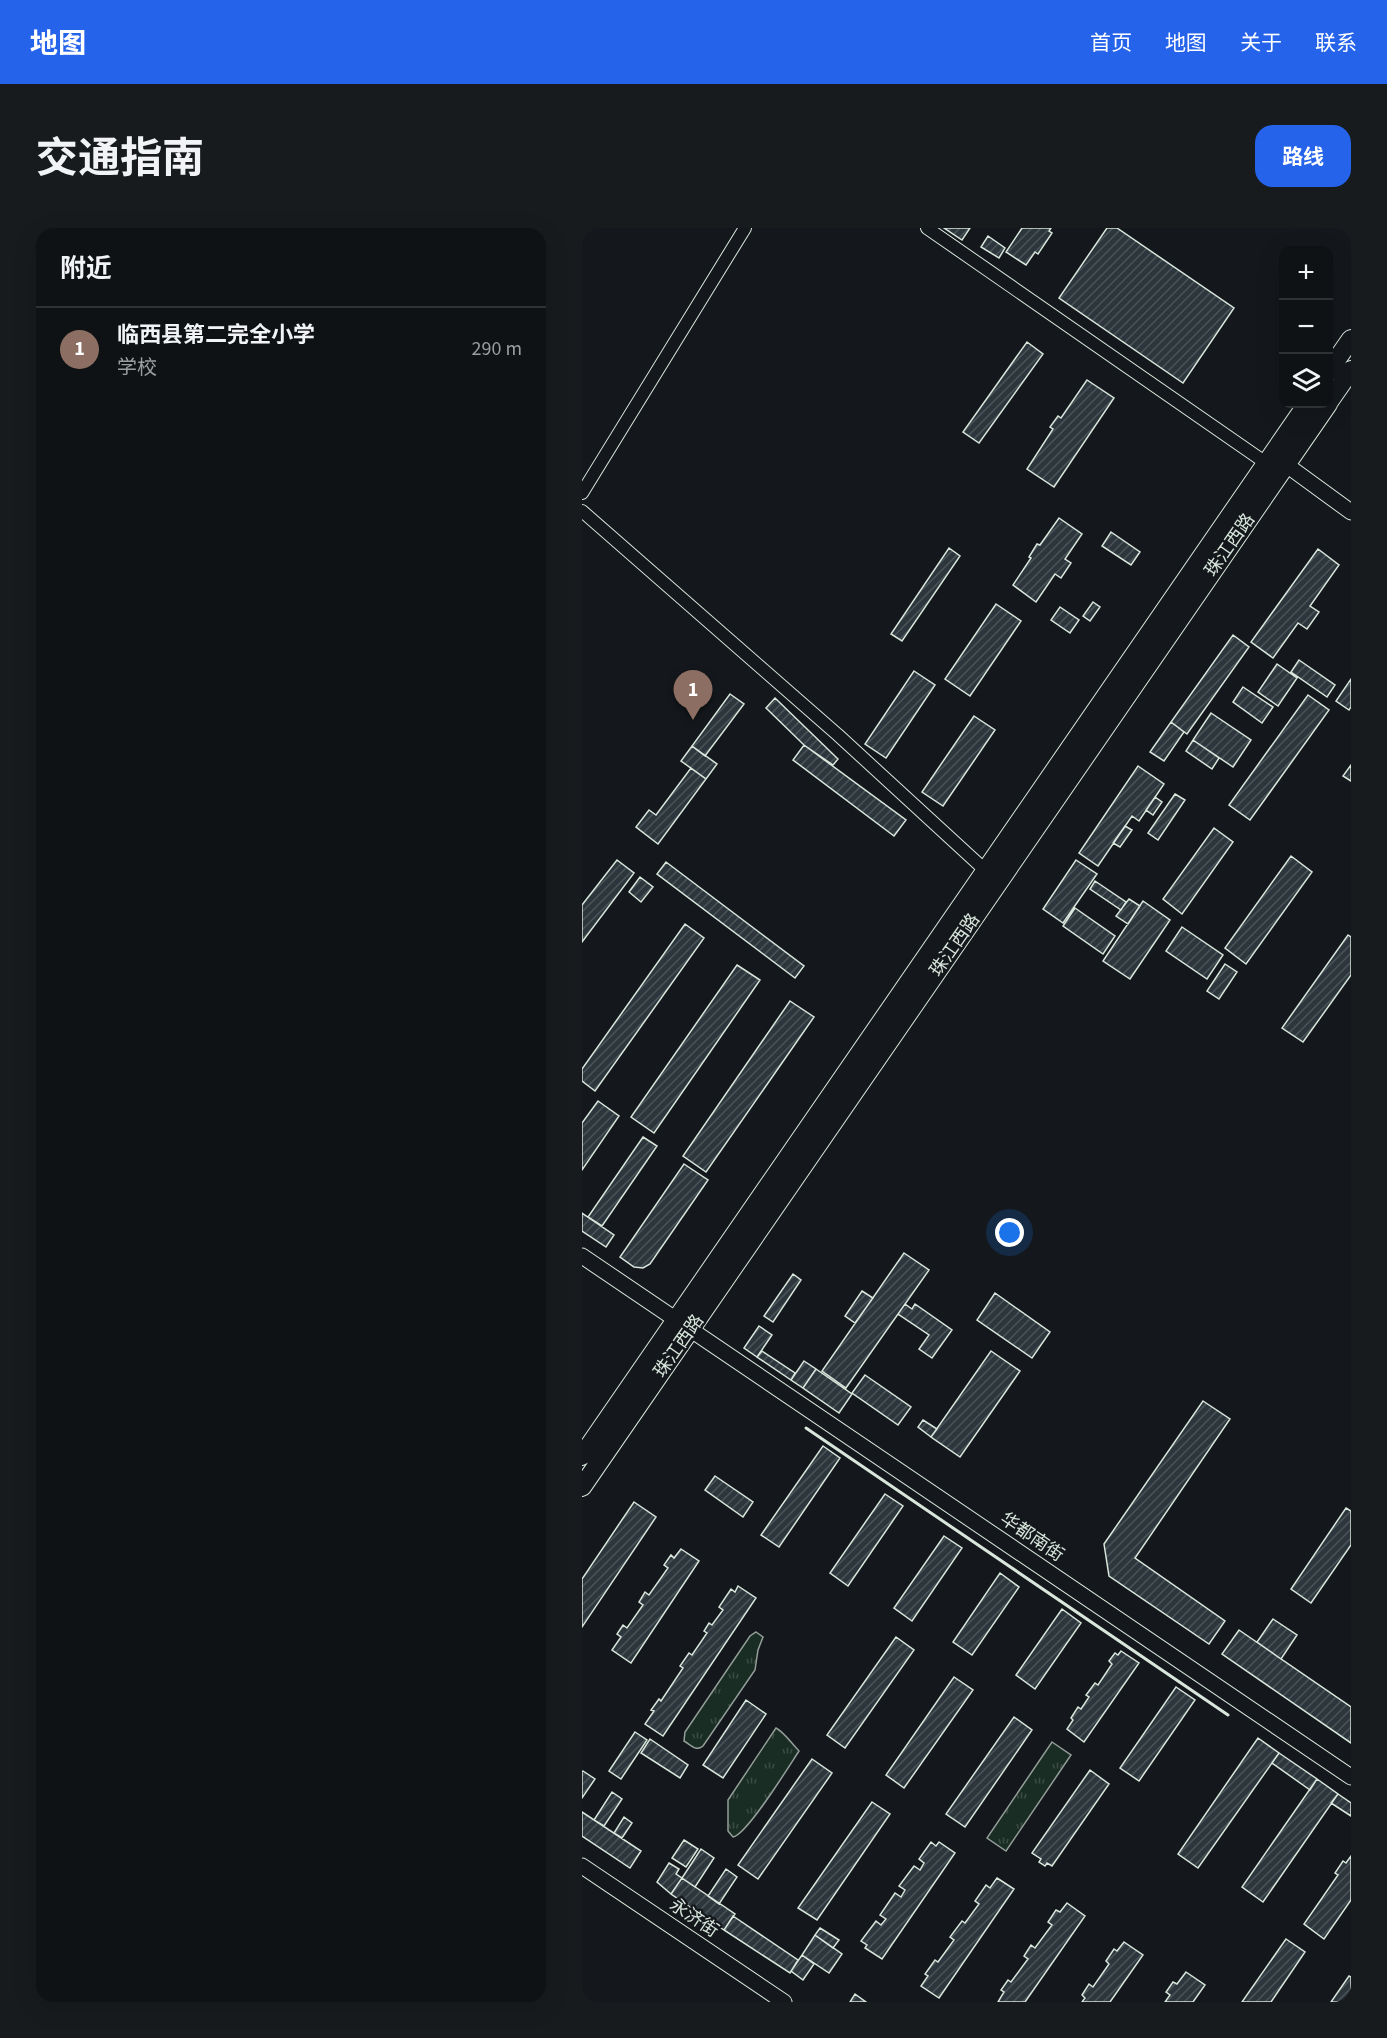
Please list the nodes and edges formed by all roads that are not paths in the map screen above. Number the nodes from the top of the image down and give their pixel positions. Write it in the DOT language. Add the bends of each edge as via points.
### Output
graph roads {
  1 [pos="746,228"];
  2 [pos="927,228"];
  3 [pos="1351,339"];
  4 [pos="1333,366"];
  5 [pos="1351,370"];
  6 [pos="1333,396"];
  7 [pos="1305,408"];
  8 [pos="1323,408"];
  9 [pos="1274,460"];
  10 [pos="582,493"];
  11 [pos="582,511"];
  12 [pos="1351,512"];
  13 [pos="985,870"];
  14 [pos="582,1256"];
  15 [pos="683,1325"];
  16 [pos="582,1456"];
  17 [pos="582,1487"];
  18 [pos="1351,1777"];
  19 [pos="582,1866"];
  20 [pos="783,2002"];
  1 -- 10 [label="street"];
  2 -- 9 [label="street"];
  3 -- 4 [label="main road"];
  5 -- 6 [label="main road, 珠江西路"];
  7 -- 9 [label="main road, 珠江西路"];
  8 -- 9 [label="main road, 珠江西路"];
  9 -- 12 [label="street"];
  9 -- 13 [label="main road, 珠江西路"];
  9 -- 15 [label="main road, 珠江西路"];
  11 -- 13 [label="street" via="838,735"];
  13 -- 15 [label="main road, 珠江西路"];
  14 -- 15 [label="street, 华都南街"];
  15 -- 16 [label="main road, 珠江西路"];
  15 -- 17 [label="main road, 珠江西路"];
  15 -- 18 [label="street, 华都南街"];
  19 -- 20 [label="street, 永济街"];
}
